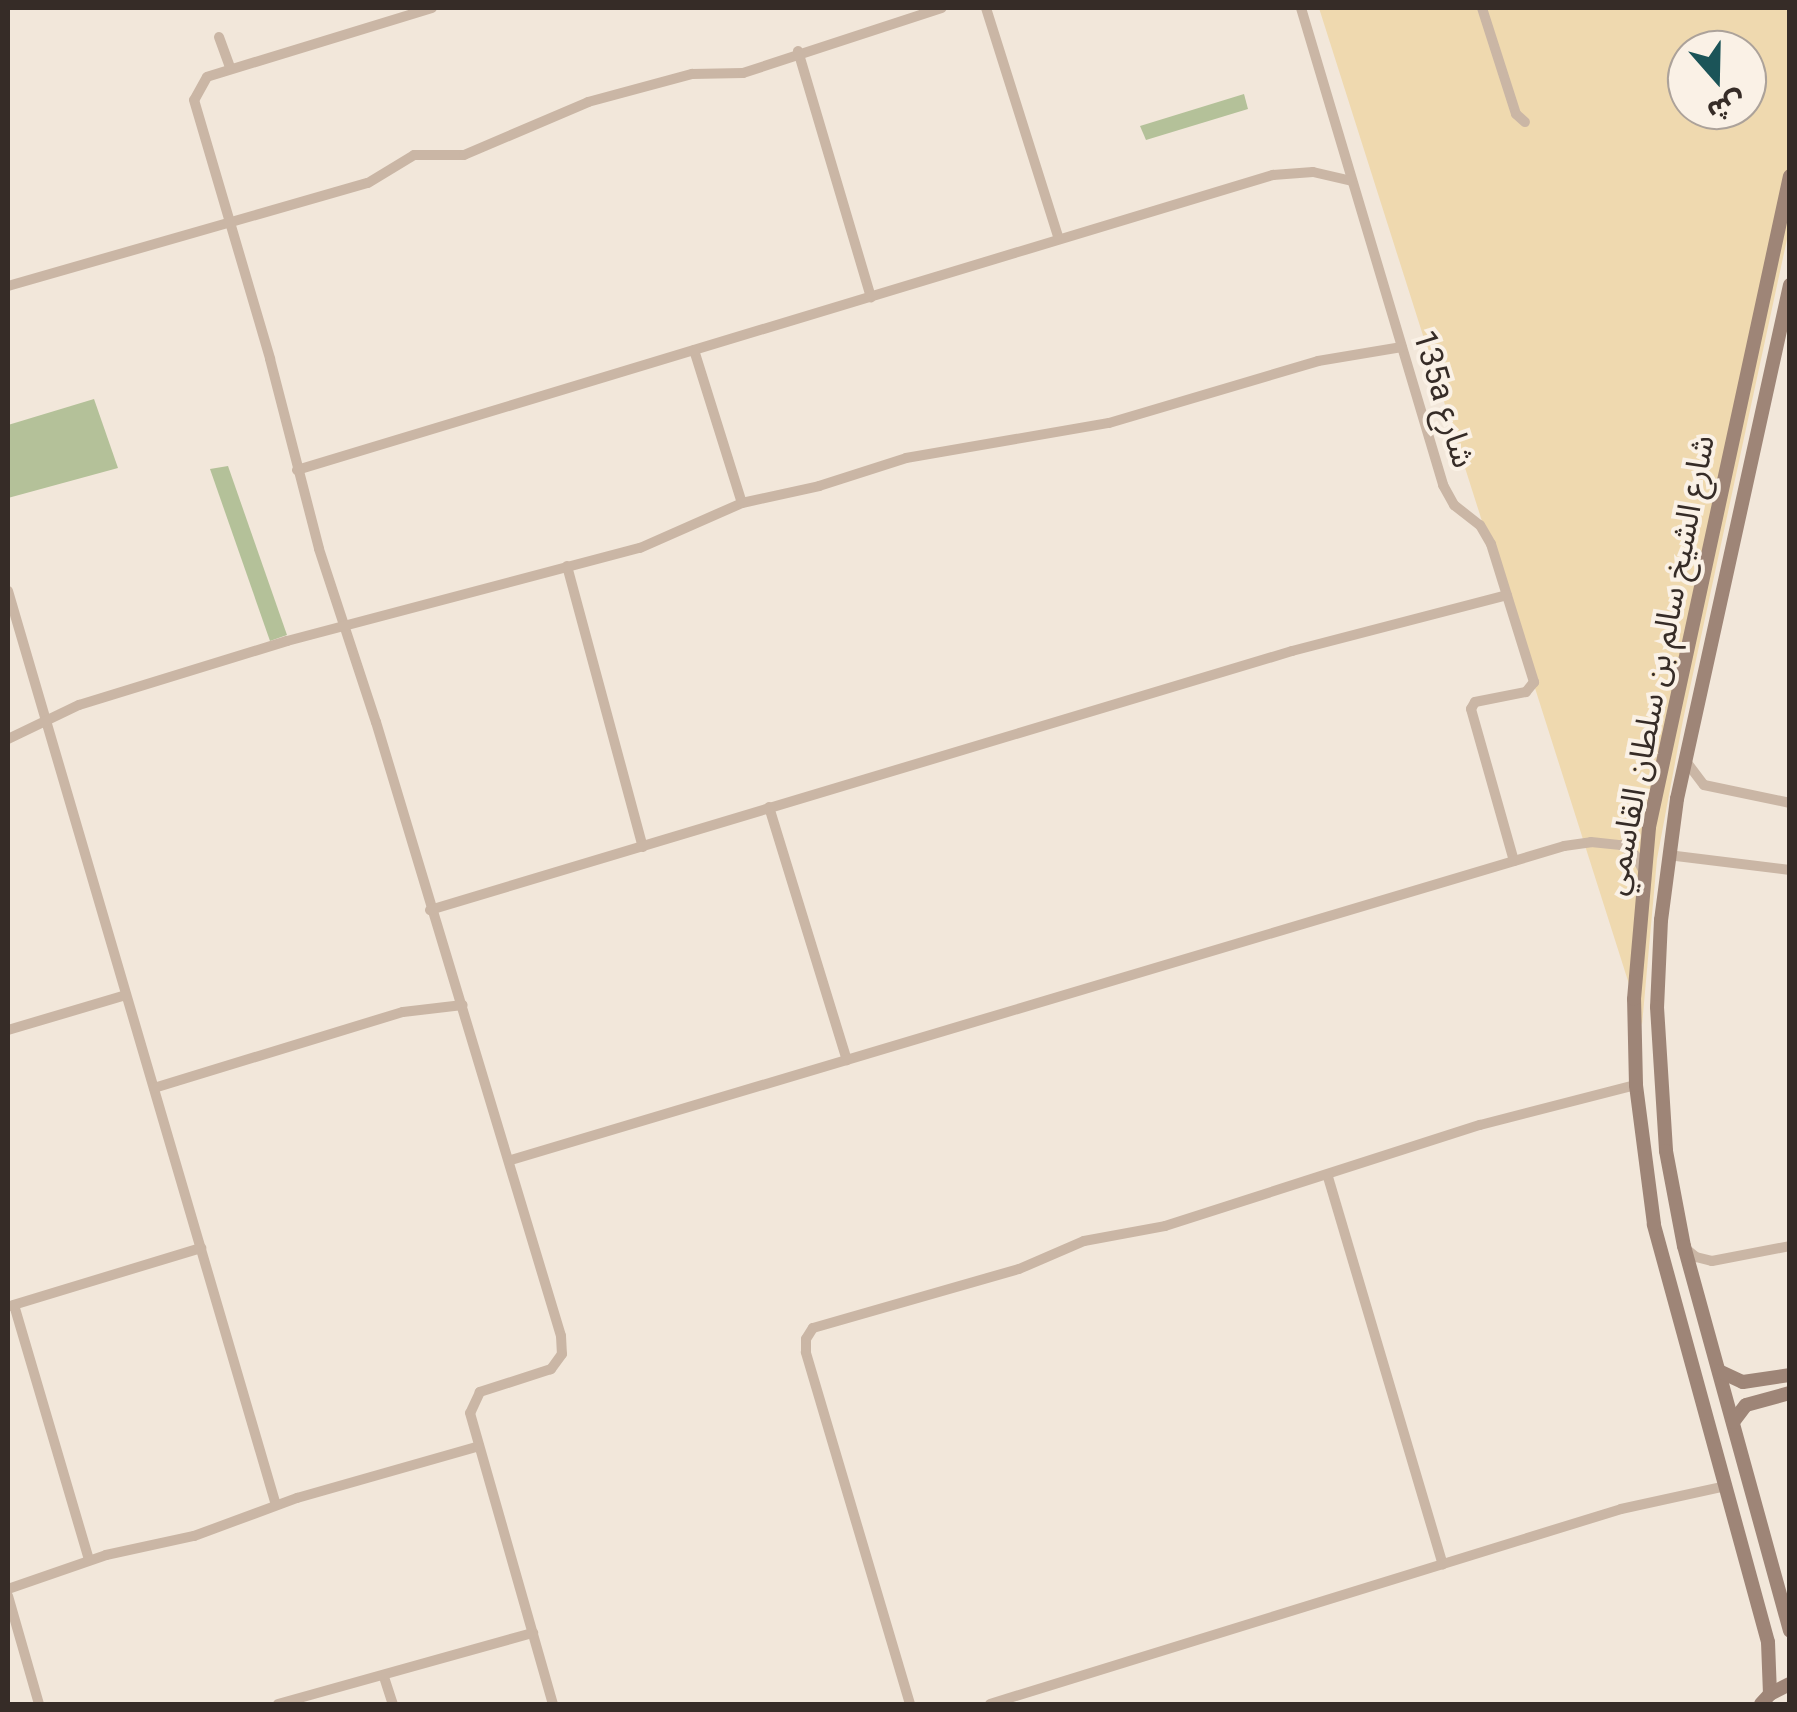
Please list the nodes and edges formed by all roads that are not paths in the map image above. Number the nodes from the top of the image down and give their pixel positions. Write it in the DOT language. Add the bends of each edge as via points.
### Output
graph roads {
  1 [pos="432,8"];
  2 [pos="942,8"];
  3 [pos="986,8"];
  4 [pos="1301,8"];
  5 [pos="1482,8"];
  6 [pos="220,37"];
  7 [pos="798,51"];
  8 [pos="230,68"];
  9 [pos="1526,122"];
  10 [pos="1790,176"];
  11 [pos="1352,181"];
  12 [pos="228,220"];
  13 [pos="1059,239"];
  14 [pos="8,286"];
  15 [pos="1789,293"];
  16 [pos="871,297"];
  17 [pos="1402,347"];
  18 [pos="694,350"];
  19 [pos="296,470"];
  20 [pos="742,503"];
  21 [pos="1716,510"];
  22 [pos="1730,556"];
  23 [pos="567,566"];
  24 [pos="1507,594"];
  25 [pos="8,595"];
  26 [pos="345,626"];
  27 [pos="45,718"];
  28 [pos="8,739"];
  29 [pos="1685,758"];
  30 [pos="1704,784"];
  31 [pos="1677,799"];
  32 [pos="1790,803"];
  33 [pos="769,807"];
  34 [pos="1648,827"];
  35 [pos="1621,846"];
  36 [pos="644,847"];
  37 [pos="1668,854"];
  38 [pos="1514,861"];
  39 [pos="1642,870"];
  40 [pos="1790,870"];
  41 [pos="430,910"];
  42 [pos="126,995"];
  43 [pos="463,1005"];
  44 [pos="8,1030"];
  45 [pos="847,1060"];
  46 [pos="1636,1085"];
  47 [pos="154,1088"];
  48 [pos="511,1160"];
  49 [pos="1328,1178"];
  50 [pos="1684,1246"];
  51 [pos="1790,1246"];
  52 [pos="201,1248"];
  53 [pos="1712,1261"];
  54 [pos="1695,1289"];
  55 [pos="10,1306"];
  56 [pos="1718,1370"];
  57 [pos="1786,1375"];
  58 [pos="1790,1393"];
  59 [pos="1767,1398"];
  60 [pos="1733,1422"];
  61 [pos="478,1446"];
  62 [pos="1726,1486"];
  63 [pos="276,1504"];
  64 [pos="89,1560"];
  65 [pos="1443,1564"];
  66 [pos="8,1592"];
  67 [pos="1790,1631"];
  68 [pos="533,1633"];
  69 [pos="384,1677"];
  70 [pos="1790,1684"];
  71 [pos="1765,1699"];
  72 [pos="40,1704"];
  73 [pos="278,1704"];
  74 [pos="393,1704"];
  75 [pos="554,1704"];
  76 [pos="910,1704"];
  77 [pos="990,1704"];
  1 -- 8 [label="street"];
  2 -- 7 [label="street"];
  3 -- 13 [label="street"];
  4 -- 11 [label="street, 135a شارع"];
  5 -- 9 [label="street" via="1516,114"];
  6 -- 8 [label="street"];
  7 -- 12 [label="street" via="743,73 692,74 588,102 464,155 414,155 368,183"];
  7 -- 16 [label="street"];
  8 -- 12 [label="street" via="200,83 194,100"];
  10 -- 21 [label="street, شارع الشيخ سالم بن سلطان القاسمي"];
  11 -- 13 [label="street" via="1314,172 1273,174"];
  11 -- 17 [label="street, 135a شارع"];
  12 -- 14 [label="street"];
  12 -- 19 [label="street"];
  13 -- 16 [label="street"];
  15 -- 22 [label="street, شارع الشيخ سالم بن سلطان القاسمي"];
  16 -- 18 [label="street"];
  17 -- 20 [label="street" via="1318,360 1108,423 906,458"];
  17 -- 24 [label="street, 135a شارع" via="1448,497 1486,534"];
  18 -- 19 [label="street"];
  18 -- 20 [label="street"];
  19 -- 26 [label="street"];
  20 -- 23 [label="street" via="640,548"];
  21 -- 22 [label="street" via="1717,550"];
  21 -- 34 [label="street, شارع الشيخ سالم بن سلطان القاسمي"];
  22 -- 29 [label="street, شارع الشيخ سالم بن سلطان القاسمي"];
  23 -- 26 [label="street"];
  23 -- 36 [label="street"];
  24 -- 33 [label="street"];
  24 -- 38 [label="street, 135a شارع" via="1534,682 1526,692 1475,702 1471,709"];
  25 -- 27 [label="street"];
  26 -- 27 [label="street"];
  26 -- 41 [label="street"];
  27 -- 28 [label="street"];
  27 -- 42 [label="street"];
  29 -- 30 [label="street"];
  29 -- 31 [label="street, شارع الشيخ سالم بن سلطان القاسمي"];
  30 -- 31 [label="street"];
  30 -- 32 [label="street"];
  31 -- 37 [label="street, شارع الشيخ سالم بن سلطان القاسمي"];
  33 -- 36 [label="street"];
  33 -- 45 [label="street"];
  34 -- 35 [label="street"];
  34 -- 39 [label="street, شارع الشيخ سالم بن سلطان القاسمي"];
  35 -- 38 [label="street" via="1573,844"];
  35 -- 39 [label="street" via="1635,854"];
  36 -- 41 [label="street"];
  37 -- 40 [label="street"];
  37 -- 50 [label="street, شارع الشيخ سالم بن سلطان القاسمي" via="1658,1056 1666,1152"];
  38 -- 45 [label="street"];
  39 -- 46 [label="street, شارع الشيخ سالم بن سلطان القاسمي"];
  41 -- 43 [label="street"];
  42 -- 44 [label="street"];
  42 -- 47 [label="street"];
  43 -- 47 [label="street" via="403,1012"];
  43 -- 48 [label="street"];
  45 -- 48 [label="street"];
  46 -- 49 [label="street" via="1480,1125"];
  46 -- 62 [label="street, شارع الشيخ سالم بن سلطان القاسمي" via="1661,1254"];
  47 -- 52 [label="street"];
  48 -- 61 [label="street" via="562,1354 550,1369 474,1398 470,1413"];
  49 -- 65 [label="street"];
  49 -- 76 [label="street" via="1152,1230 1084,1241 1019,1268 808,1333 806,1352"];
  50 -- 53 [label="street"];
  50 -- 54 [label="street, شارع الشيخ سالم بن سلطان القاسمي"];
  51 -- 53 [label="street"];
  52 -- 55 [label="street"];
  52 -- 63 [label="street"];
  53 -- 54 [label="street" via="1699,1272"];
  54 -- 56 [label="street, شارع الشيخ سالم بن سلطان القاسمي"];
  55 -- 64 [label="street"];
  56 -- 57 [label="street" via="1743,1382"];
  56 -- 60 [label="street, شارع الشيخ سالم بن سلطان القاسمي"];
  57 -- 59 [label="street" via="1760,1386"];
  58 -- 59 [label="street"];
  59 -- 60 [label="street" via="1746,1405"];
  60 -- 67 [label="street, شارع الشيخ سالم بن سلطان القاسمي"];
  61 -- 63 [label="street"];
  61 -- 68 [label="street"];
  62 -- 65 [label="street" via="1621,1509"];
  62 -- 71 [label="street, شارع الشيخ سالم بن سلطان القاسمي" via="1771,1654"];
  63 -- 64 [label="street" via="194,1536"];
  64 -- 66 [label="street"];
  65 -- 77 [label="street"];
  66 -- 72 [label="street"];
  68 -- 69 [label="street"];
  68 -- 75 [label="street"];
  69 -- 73 [label="street"];
  69 -- 74 [label="street"];
  70 -- 71 [label="street"];
}
